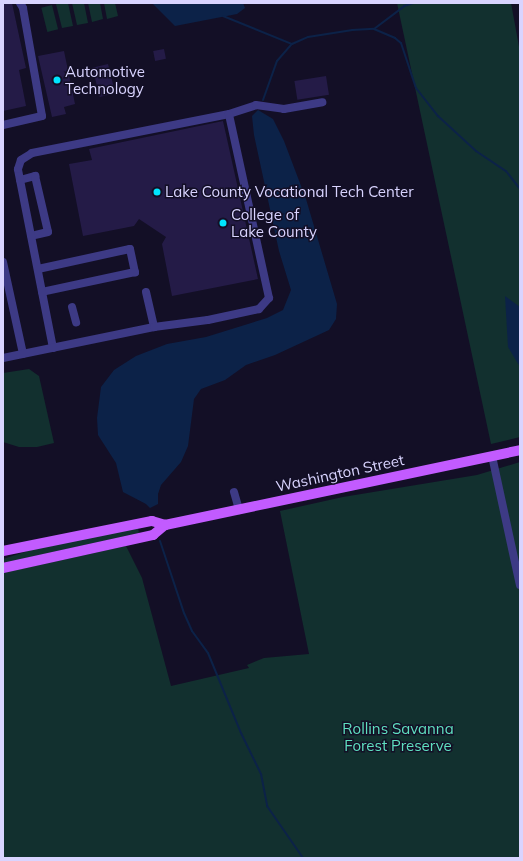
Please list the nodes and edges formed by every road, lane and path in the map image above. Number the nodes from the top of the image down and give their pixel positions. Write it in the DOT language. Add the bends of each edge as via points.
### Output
graph roads {
  1 [pos="20,3"];
  2 [pos="322,102"];
  3 [pos="229,114"];
  4 [pos="3,125"];
  5 [pos="20,180"];
  6 [pos="31,236"];
  7 [pos="3,262"];
  8 [pos="38,269"];
  9 [pos="42,292"];
  10 [pos="146,292"];
  11 [pos="72,307"];
  12 [pos="76,322"];
  13 [pos="154,327"];
  14 [pos="53,348"];
  15 [pos="23,354"];
  16 [pos="3,358"];
  17 [pos="520,450"];
  18 [pos="492,456"];
  19 [pos="234,492"];
  20 [pos="238,510"];
  21 [pos="165,525"];
  22 [pos="3,551"];
  23 [pos="3,568"];
  24 [pos="520,585"];
  1 -- 4 [label="street" via="42,116"];
  2 -- 3 [label="street" via="284,109 256,105"];
  3 -- 5 [label="street" via="32,153 21,160 18,169"];
  3 -- 13 [label="street" via="269,298 259,309 208,320"];
  5 -- 6 [label="street"];
  5 -- 6 [label="street" via="35,176 48,232"];
  6 -- 8 [label="street"];
  7 -- 15 [label="street"];
  8 -- 9 [label="street"];
  8 -- 9 [label="street" via="130,249 136,272"];
  9 -- 14 [label="street"];
  10 -- 13 [label="street"];
  11 -- 12 [label="street"];
  13 -- 14 [label="street"];
  14 -- 15 [label="street"];
  15 -- 16 [label="street"];
  17 -- 18 [label="main road, Washington Street"];
  18 -- 20 [label="main road, Washington Street"];
  18 -- 24 [label="street"];
  19 -- 20 [label="street"];
  20 -- 21 [label="main road, Washington Street"];
  21 -- 22 [label="main road, Washington Street" via="152,521"];
  21 -- 23 [label="main road, Washington Street" via="153,535"];
}
